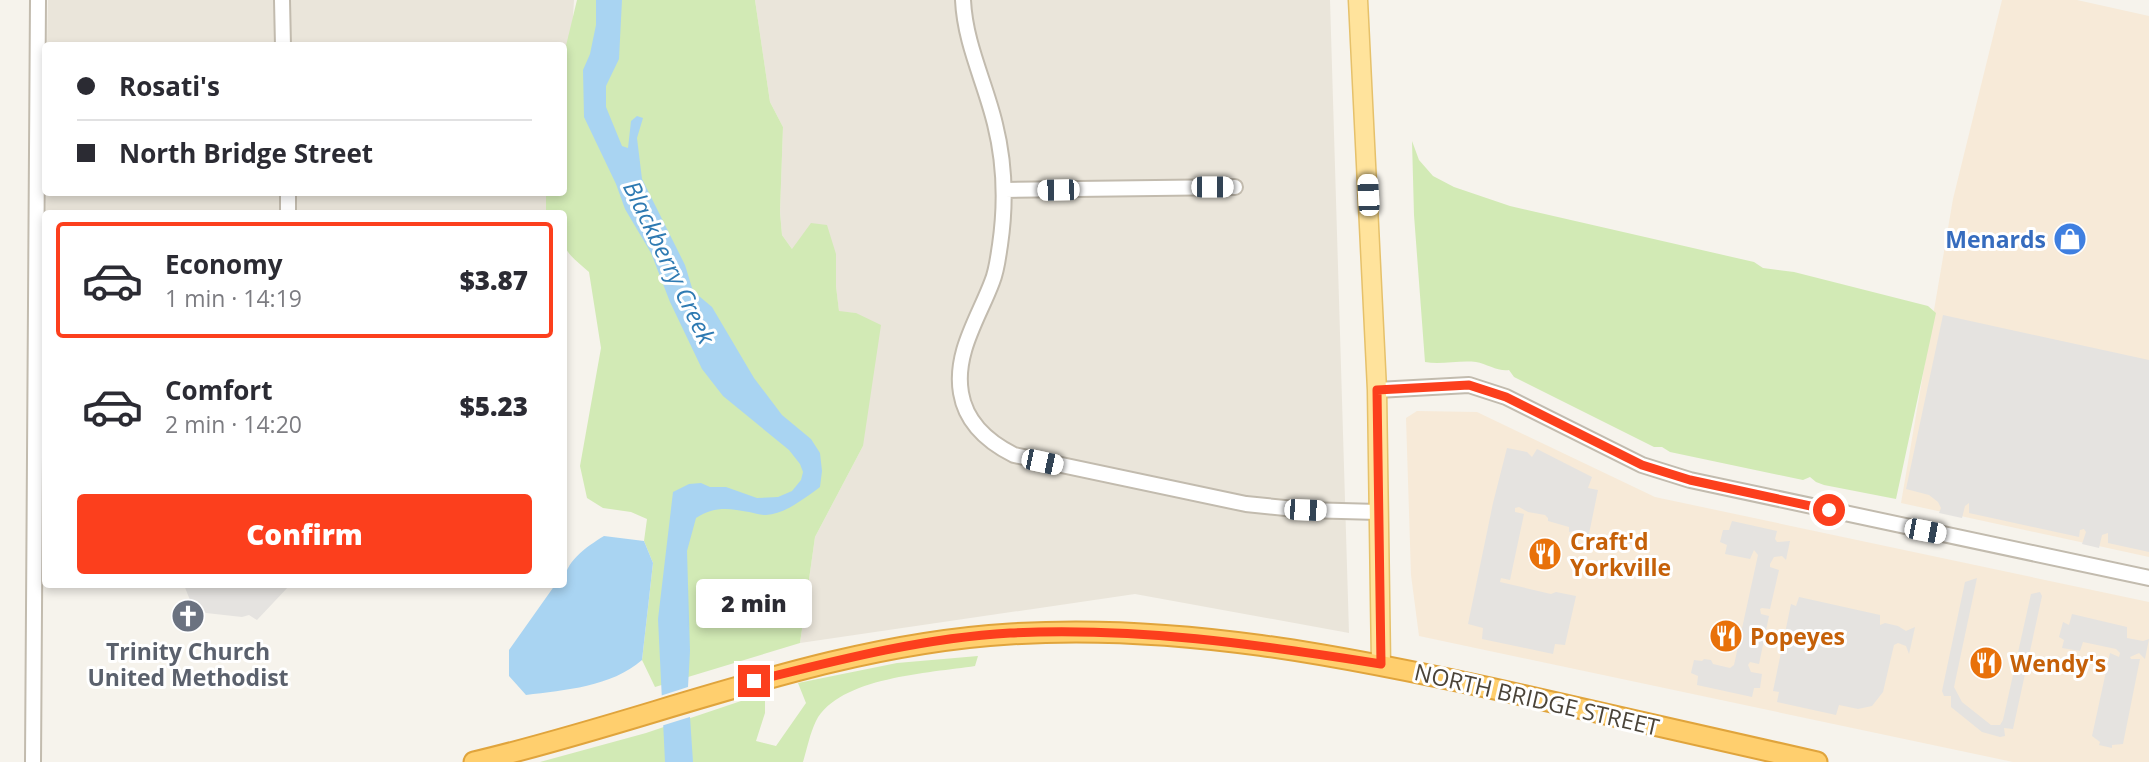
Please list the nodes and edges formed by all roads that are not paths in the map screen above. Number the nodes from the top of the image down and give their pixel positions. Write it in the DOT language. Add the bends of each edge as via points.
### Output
graph roads {
  1 [pos="38,0"];
  2 [pos="282,0"];
  3 [pos="963,0"];
  4 [pos="1358,0"];
  5 [pos="283,42"];
  6 [pos="1235,187"];
  7 [pos="1005,190"];
  8 [pos="41,373"];
  9 [pos="1377,390"];
  10 [pos="1378,512"];
  11 [pos="2149,578"];
  12 [pos="1381,664"];
  13 [pos="33,762"];
  14 [pos="474,762"];
  15 [pos="1817,762"];
  1 -- 8 [label="street"];
  2 -- 5 [label="street"];
  3 -- 7 [label="street" via="968,39 995,122"];
  4 -- 9 [label="main road"];
  6 -- 7 [label="street"];
  7 -- 10 [label="street" via="996,272 960,365 964,406 987,439 1014,455 1246,504"];
  8 -- 13 [label="street"];
  9 -- 10 [label="main road"];
  9 -- 11 [label="street" via="1469,385 1506,397 1642,465 1690,480"];
  10 -- 12 [label="main road"];
  12 -- 14 [label="highway, NORTH BRIDGE STREET" via="1234,641 1140,633 1009,634 838,660"];
  12 -- 15 [label="highway, NORTH BRIDGE STREET"];
}
